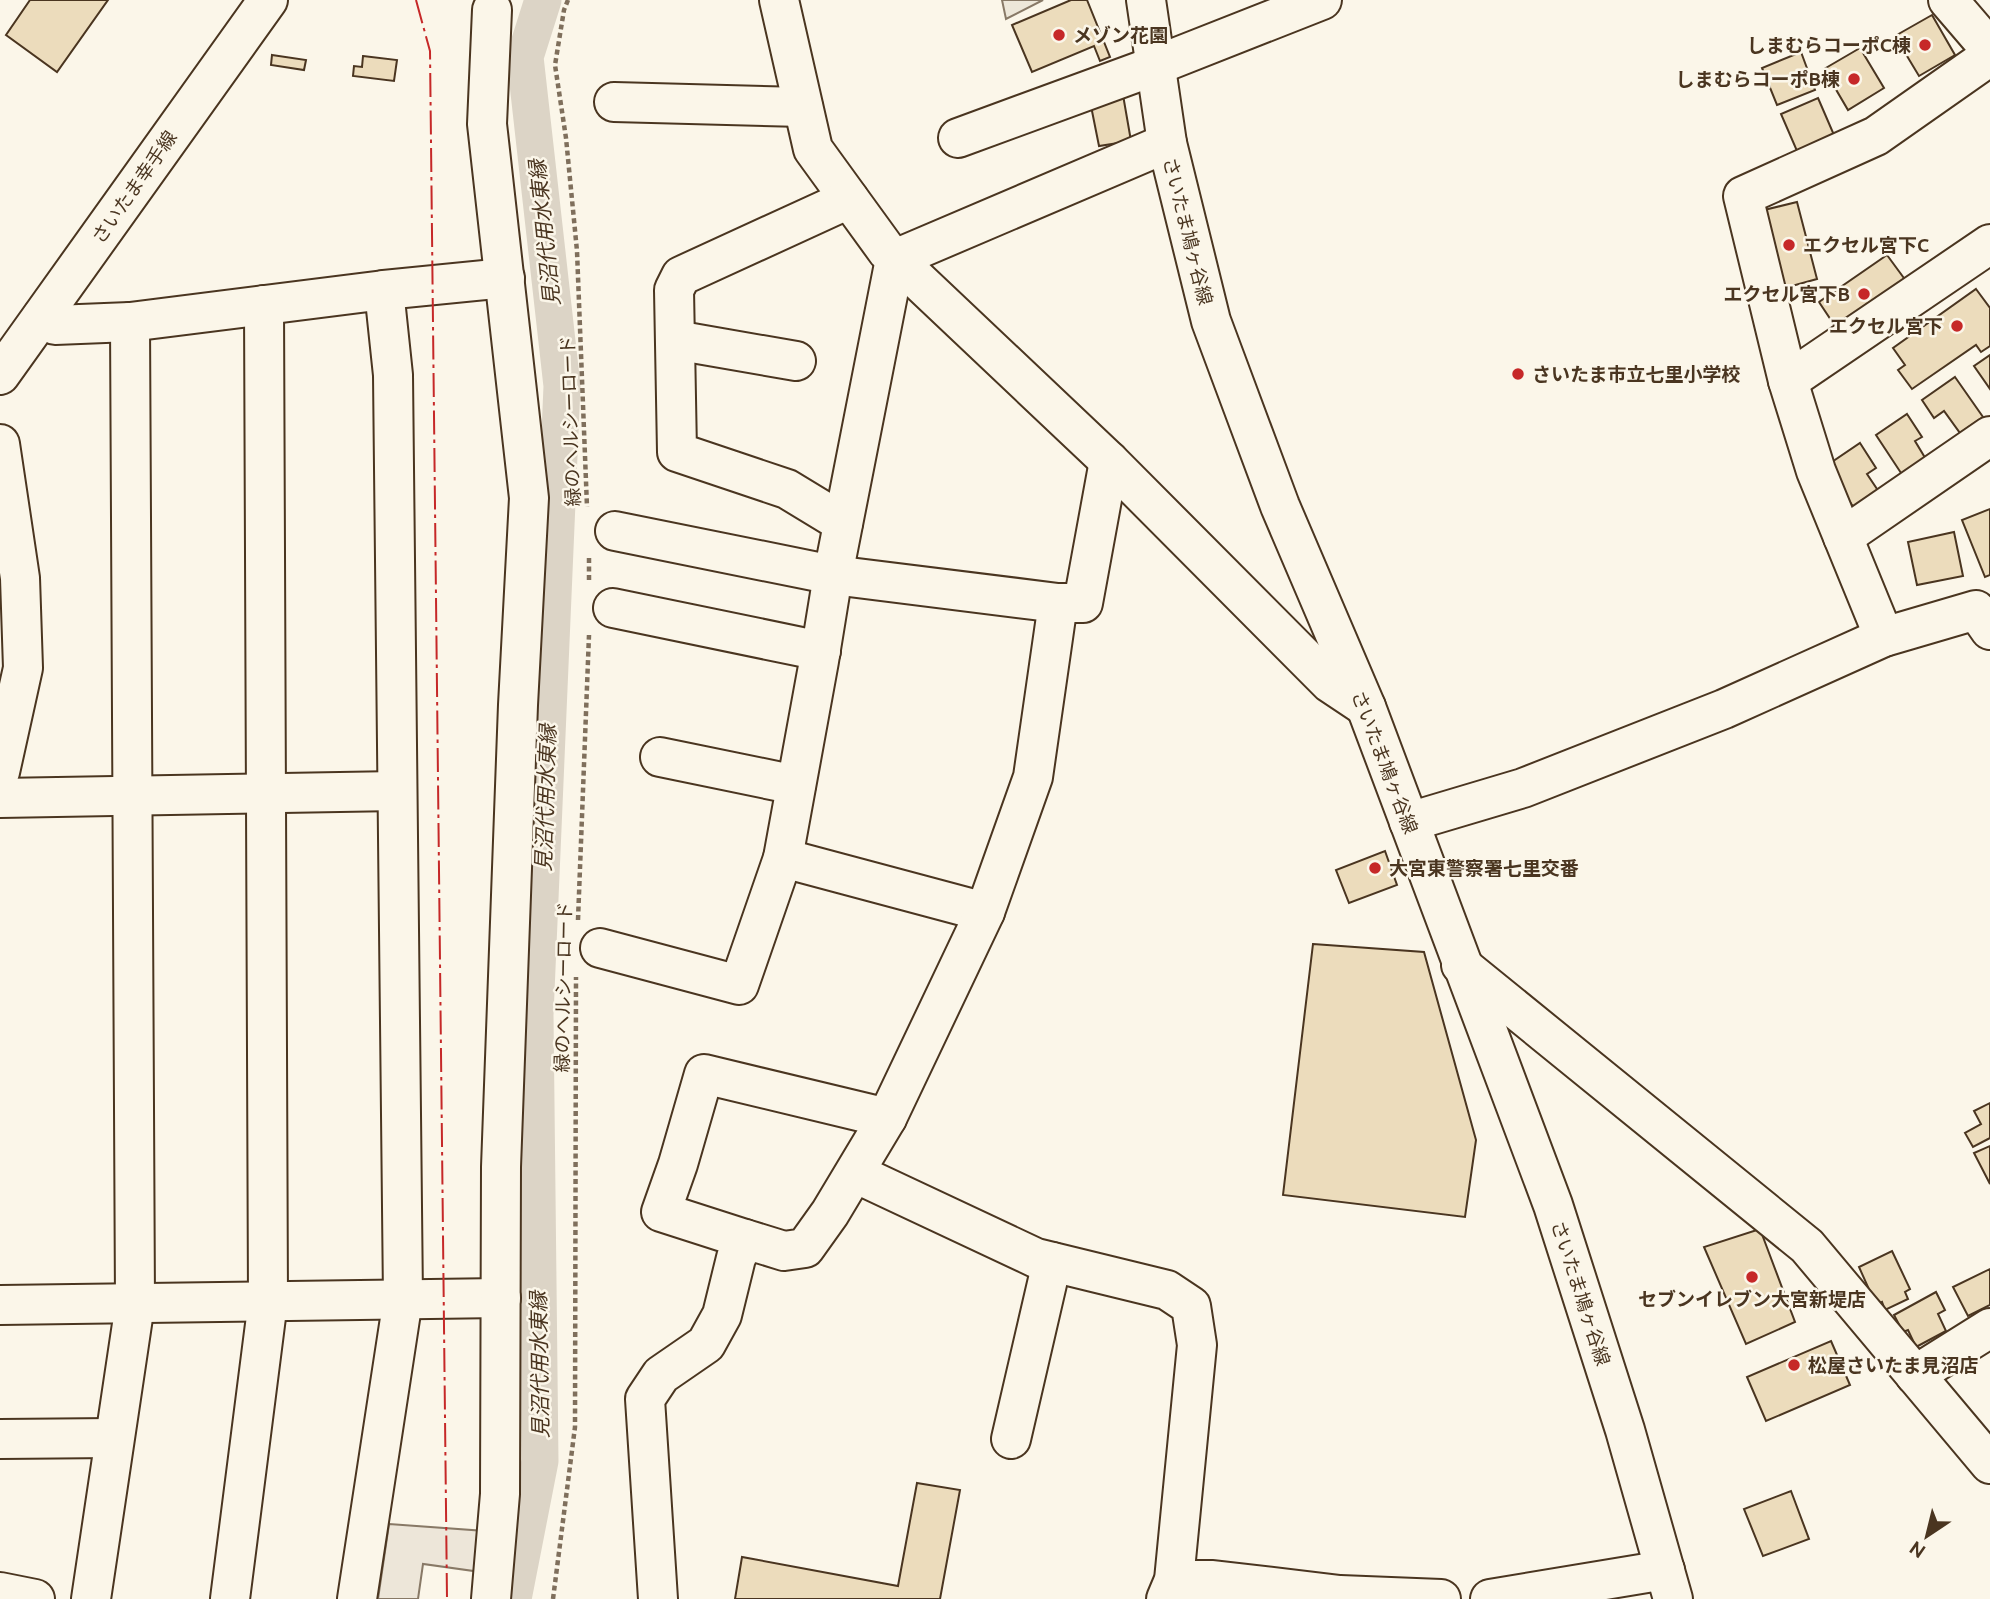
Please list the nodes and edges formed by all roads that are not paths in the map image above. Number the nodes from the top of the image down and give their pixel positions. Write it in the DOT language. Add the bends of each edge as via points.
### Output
graph roads {
  1 [pos="268,0"];
  2 [pos="779,0"];
  3 [pos="1146,0"];
  4 [pos="1322,0"];
  5 [pos="1948,0"];
  6 [pos="492,10"];
  7 [pos="1990,49"];
  8 [pos="1990,57"];
  9 [pos="1157,65"];
  10 [pos="614,102"];
  11 [pos="803,107"];
  12 [pos="958,138"];
  13 [pos="1167,143"];
  14 [pos="849,198"];
  15 [pos="1990,244"];
  16 [pos="895,259"];
  17 [pos="505,278"];
  18 [pos="384,290"];
  19 [pos="264,305"];
  20 [pos="42,317"];
  21 [pos="130,322"];
  22 [pos="675,340"];
  23 [pos="796,360"];
  24 [pos="0,375"];
  25 [pos="1788,381"];
  26 [pos="1990,436"];
  27 [pos="0,444"];
  28 [pos="1110,461"];
  29 [pos="843,523"];
  30 [pos="597,532"];
  31 [pos="1843,537"];
  32 [pos="832,575"];
  33 [pos="1058,603"];
  34 [pos="597,606"];
  35 [pos="1985,614"];
  36 [pos="1884,637"];
  37 [pos="821,651"];
  38 [pos="1366,707"];
  39 [pos="660,757"];
  40 [pos="0,772"];
  41 [pos="796,785"];
  42 [pos="397,791"];
  43 [pos="266,794"];
  44 [pos="132,797"];
  45 [pos="0,798"];
  46 [pos="1409,822"];
  47 [pos="783,858"];
  48 [pos="985,912"];
  49 [pos="585,950"];
  50 [pos="1461,965"];
  51 [pos="887,1118"];
  52 [pos="855,1173"];
  53 [pos="746,1240"];
  54 [pos="1052,1262"];
  55 [pos="501,1298"];
  56 [pos="403,1299"];
  57 [pos="268,1301"];
  58 [pos="135,1304"];
  59 [pos="0,1305"];
  60 [pos="1990,1328"];
  61 [pos="1915,1375"];
  62 [pos="114,1438"];
  63 [pos="1011,1439"];
  64 [pos="1,1446"];
  65 [pos="1990,1464"];
  66 [pos="1669,1585"];
  67 [pos="1170,1589"];
  68 [pos="0,1592"];
  69 [pos="34,1599"];
  70 [pos="90,1599"];
  71 [pos="230,1599"];
  72 [pos="357,1599"];
  73 [pos="491,1599"];
  74 [pos="658,1599"];
  75 [pos="1441,1599"];
  76 [pos="1490,1599"];
  1 -- 20 [label="street, さいたま幸手線"];
  2 -- 11 [label="street"];
  3 -- 9 [label="street, さいたま鳩ヶ谷線"];
  4 -- 9 [label="street"];
  5 -- 7 [label="street"];
  6 -- 17 [label="street" via="487,124"];
  8 -- 25 [label="street" via="1876,136 1743,196"];
  9 -- 12 [label="street"];
  9 -- 13 [label="street, さいたま鳩ヶ谷線"];
  10 -- 11 [label="street"];
  11 -- 14 [label="street" via="813,149"];
  13 -- 16 [label="street"];
  13 -- 38 [label="street, さいたま鳩ヶ谷線" via="1211,321 1280,506"];
  14 -- 16 [label="street"];
  14 -- 22 [label="street" via="681,276 674,290"];
  15 -- 25 [label="street"];
  16 -- 28 [label="street"];
  16 -- 29 [label="street"];
  17 -- 18 [label="street"];
  17 -- 55 [label="street" via="529,498 502,1153"];
  18 -- 19 [label="street"];
  18 -- 42 [label="street" via="393,375"];
  19 -- 21 [label="street"];
  19 -- 43 [label="street"];
  20 -- 21 [label="street" via="55,325"];
  20 -- 24 [label="street, さいたま幸手線"];
  21 -- 44 [label="street"];
  22 -- 23 [label="street"];
  22 -- 29 [label="street" via="677,452 788,488"];
  25 -- 31 [label="street" via="1816,471"];
  26 -- 31 [label="street"];
  27 -- 40 [label="street" via="20,578 23,668"];
  28 -- 33 [label="street" via="1083,603"];
  28 -- 38 [label="street" via="1330,683"];
  29 -- 32 [label="street"];
  30 -- 32 [label="street"];
  31 -- 36 [label="street"];
  32 -- 33 [label="street"];
  32 -- 37 [label="street"];
  33 -- 48 [label="street" via="1033,777"];
  34 -- 37 [label="street"];
  35 -- 36 [label="street"];
  36 -- 46 [label="street" via="1724,709 1536,783"];
  37 -- 41 [label="street"];
  38 -- 46 [label="street, さいたま鳩ヶ谷線"];
  39 -- 41 [label="street"];
  41 -- 47 [label="street"];
  42 -- 43 [label="street"];
  42 -- 56 [label="street"];
  43 -- 44 [label="street"];
  43 -- 57 [label="street"];
  44 -- 45 [label="street"];
  44 -- 58 [label="street"];
  46 -- 50 [label="street, さいたま鳩ヶ谷線"];
  47 -- 48 [label="street"];
  47 -- 49 [label="street" via="739,985"];
  48 -- 51 [label="street"];
  50 -- 61 [label="street" via="1807,1246"];
  50 -- 66 [label="street, さいたま鳩ヶ谷線" via="1553,1205"];
  51 -- 52 [label="street"];
  51 -- 53 [label="street" via="704,1074 661,1212"];
  52 -- 53 [label="street" via="805,1248 784,1251"];
  52 -- 54 [label="street"];
  53 -- 74 [label="street" via="736,1258 722,1315 706,1345 661,1375 646,1399"];
  54 -- 63 [label="street"];
  54 -- 67 [label="street" via="1167,1290 1191,1306 1197,1345"];
  55 -- 56 [label="street"];
  55 -- 73 [label="street" via="500,1494"];
  56 -- 57 [label="street"];
  56 -- 72 [label="street"];
  57 -- 58 [label="street"];
  57 -- 71 [label="street"];
  58 -- 59 [label="street"];
  58 -- 62 [label="street"];
  60 -- 61 [label="street"];
  61 -- 65 [label="street"];
  62 -- 64 [label="street"];
  62 -- 70 [label="street"];
  66 -- 76 [label="street"];
  67 -- 75 [label="street" via="1213,1580 1340,1595"];
  68 -- 69 [label="street"];
}
